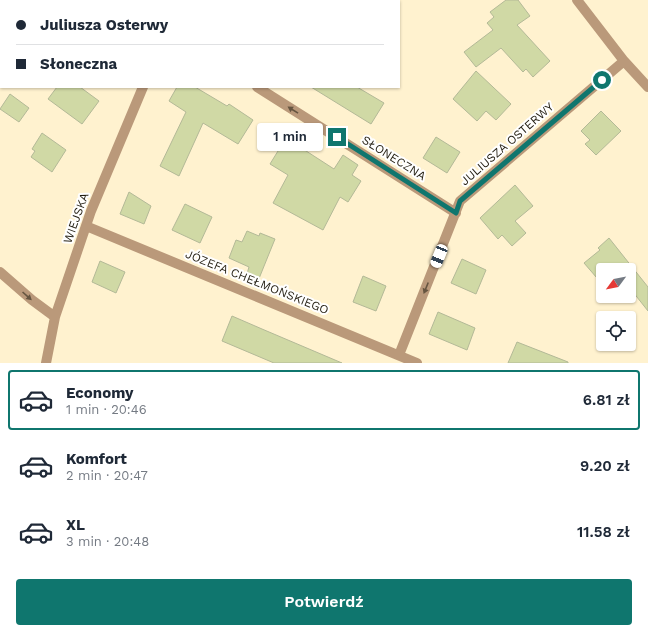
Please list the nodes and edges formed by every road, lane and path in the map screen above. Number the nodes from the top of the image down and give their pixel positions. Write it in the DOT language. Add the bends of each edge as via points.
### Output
graph roads {
  1 [pos="577,0"];
  2 [pos="624,61"];
  3 [pos="648,87"];
  4 [pos="143,88"];
  5 [pos="259,88"];
  6 [pos="456,213"];
  7 [pos="86,226"];
  8 [pos="0,272"];
  9 [pos="55,317"];
  10 [pos="400,356"];
  11 [pos="46,363"];
  12 [pos="417,363"];
  1 -- 2 [label="street"];
  2 -- 3 [label="street"];
  2 -- 6 [label="street, JULIUSZA OSTERWY" via="460,201"];
  4 -- 7 [label="street, WIEJSKA"];
  6 -- 5 [label="street, SŁONECZNA, one-way"];
  6 -- 10 [label="street, JULIUSZA OSTERWY, one-way"];
  7 -- 9 [label="street, WIEJSKA"];
  7 -- 10 [label="street, JÓZEFA CHEŁMOŃSKIEGO"];
  8 -- 9 [label="street, one-way"];
  9 -- 11 [label="street, WIEJSKA"];
  10 -- 12 [label="street, JÓZEFA CHEŁMOŃSKIEGO"];
}
